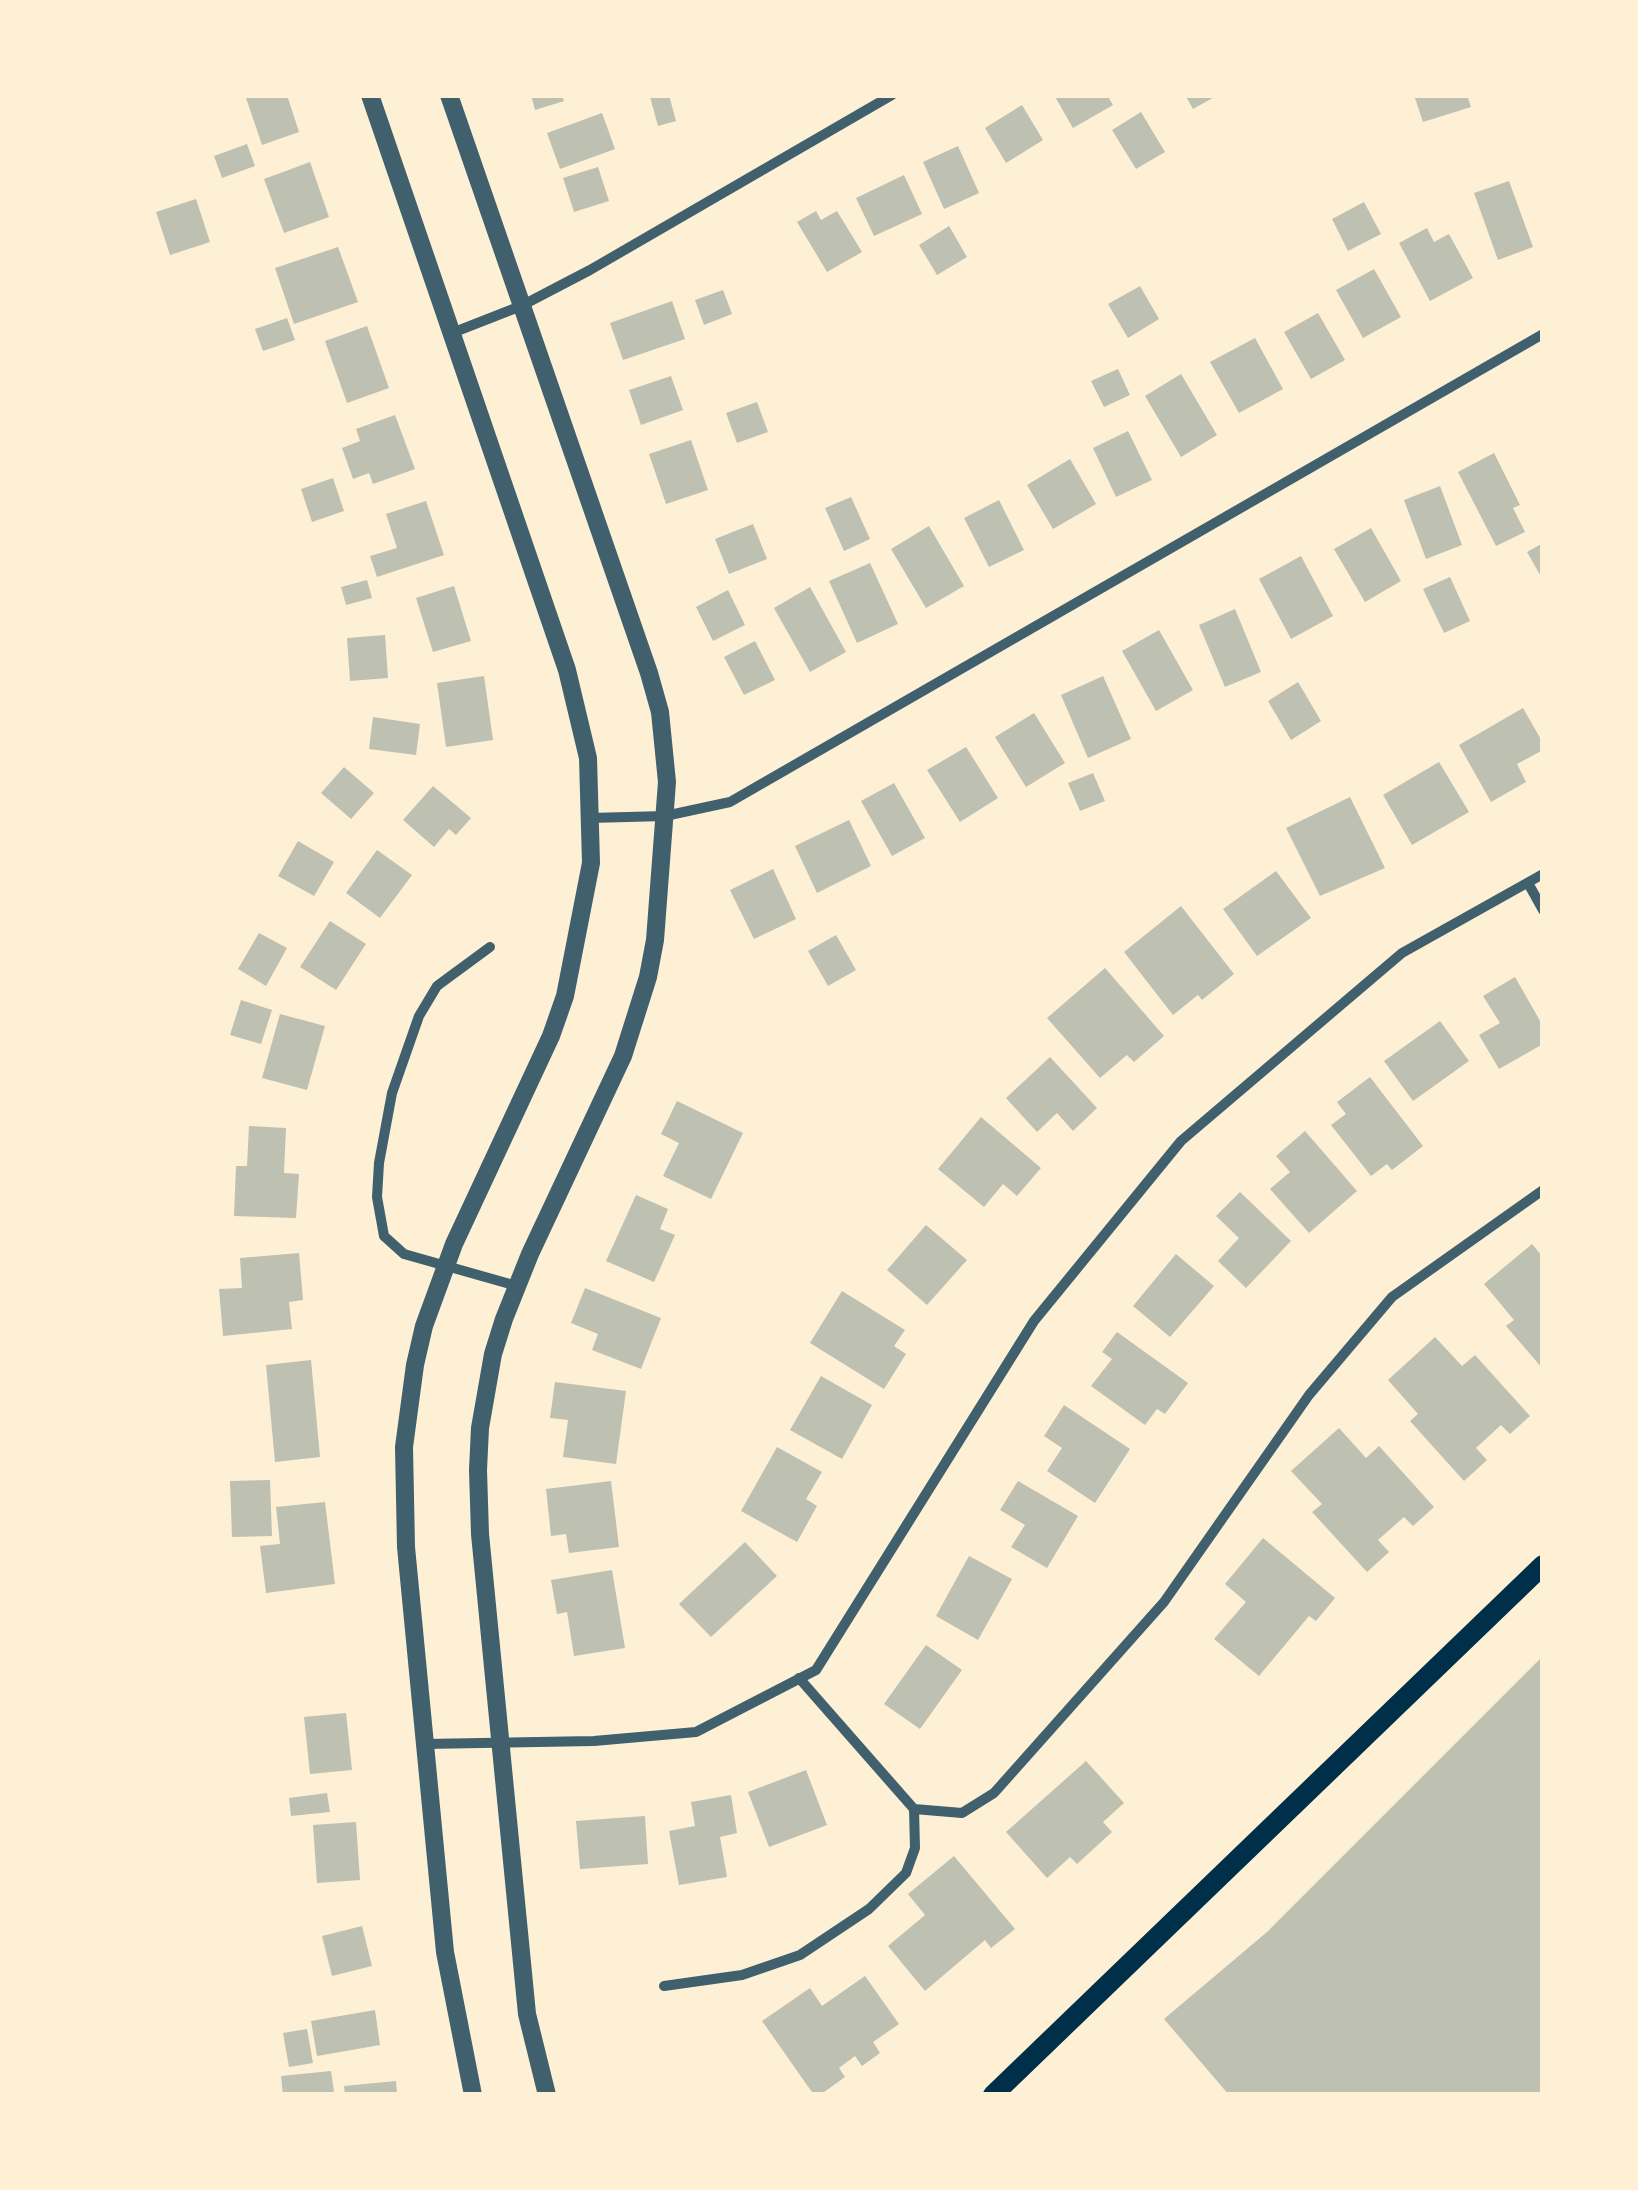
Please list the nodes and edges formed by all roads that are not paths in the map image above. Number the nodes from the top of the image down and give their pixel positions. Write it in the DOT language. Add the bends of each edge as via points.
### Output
graph roads {
  1 [pos="370,95"];
  2 [pos="449,95"];
  3 [pos="892,95"];
  4 [pos="521,306"];
  5 [pos="452,332"];
  6 [pos="1543,334"];
  7 [pos="665,816"];
  8 [pos="590,818"];
  9 [pos="1543,874"];
  10 [pos="1528,883"];
  11 [pos="1543,910"];
  12 [pos="490,947"];
  13 [pos="1543,1190"];
  14 [pos="445,1268"];
  15 [pos="517,1286"];
  16 [pos="1543,1565"];
  17 [pos="800,1678"];
  18 [pos="500,1743"];
  19 [pos="425,1744"];
  20 [pos="914,1809"];
  21 [pos="664,1986"];
  22 [pos="473,2095"];
  23 [pos="547,2095"];
  24 [pos="993,2095"];
  1 -- 5 [label="street"];
  2 -- 4 [label="street"];
  3 -- 4 [label="street"];
  4 -- 5 [label="street"];
  4 -- 7 [label="street" via="650,672 660,712"];
  5 -- 8 [label="street" via="568,670 585,734"];
  6 -- 7 [label="street" via="772,779 730,802"];
  7 -- 8 [label="street"];
  7 -- 15 [label="street" via="655,940 623,1056"];
  8 -- 14 [label="street" via="591,863 565,996"];
  9 -- 10 [label="street"];
  10 -- 11 [label="street"];
  10 -- 17 [label="street" via="1402,953 1181,1141 1034,1320 816,1670"];
  12 -- 14 [label="street" via="437,986 419,1016 392,1093 379,1163 384,1236 404,1254"];
  13 -- 20 [label="street" via="1392,1296 1309,1394 1164,1602 994,1793 962,1813"];
  14 -- 15 [label="street"];
  14 -- 19 [label="street" via="415,1365 404,1447"];
  15 -- 18 [label="street" via="493,1354 478,1470"];
  16 -- 24 [label="main road"];
  17 -- 18 [label="street" via="696,1732"];
  17 -- 20 [label="street"];
  18 -- 19 [label="street"];
  18 -- 23 [label="street" via="527,2014"];
  19 -- 22 [label="street" via="445,1952"];
  20 -- 21 [label="street" via="917,1832 906,1873 869,1909 800,1955 742,1975"];
}
